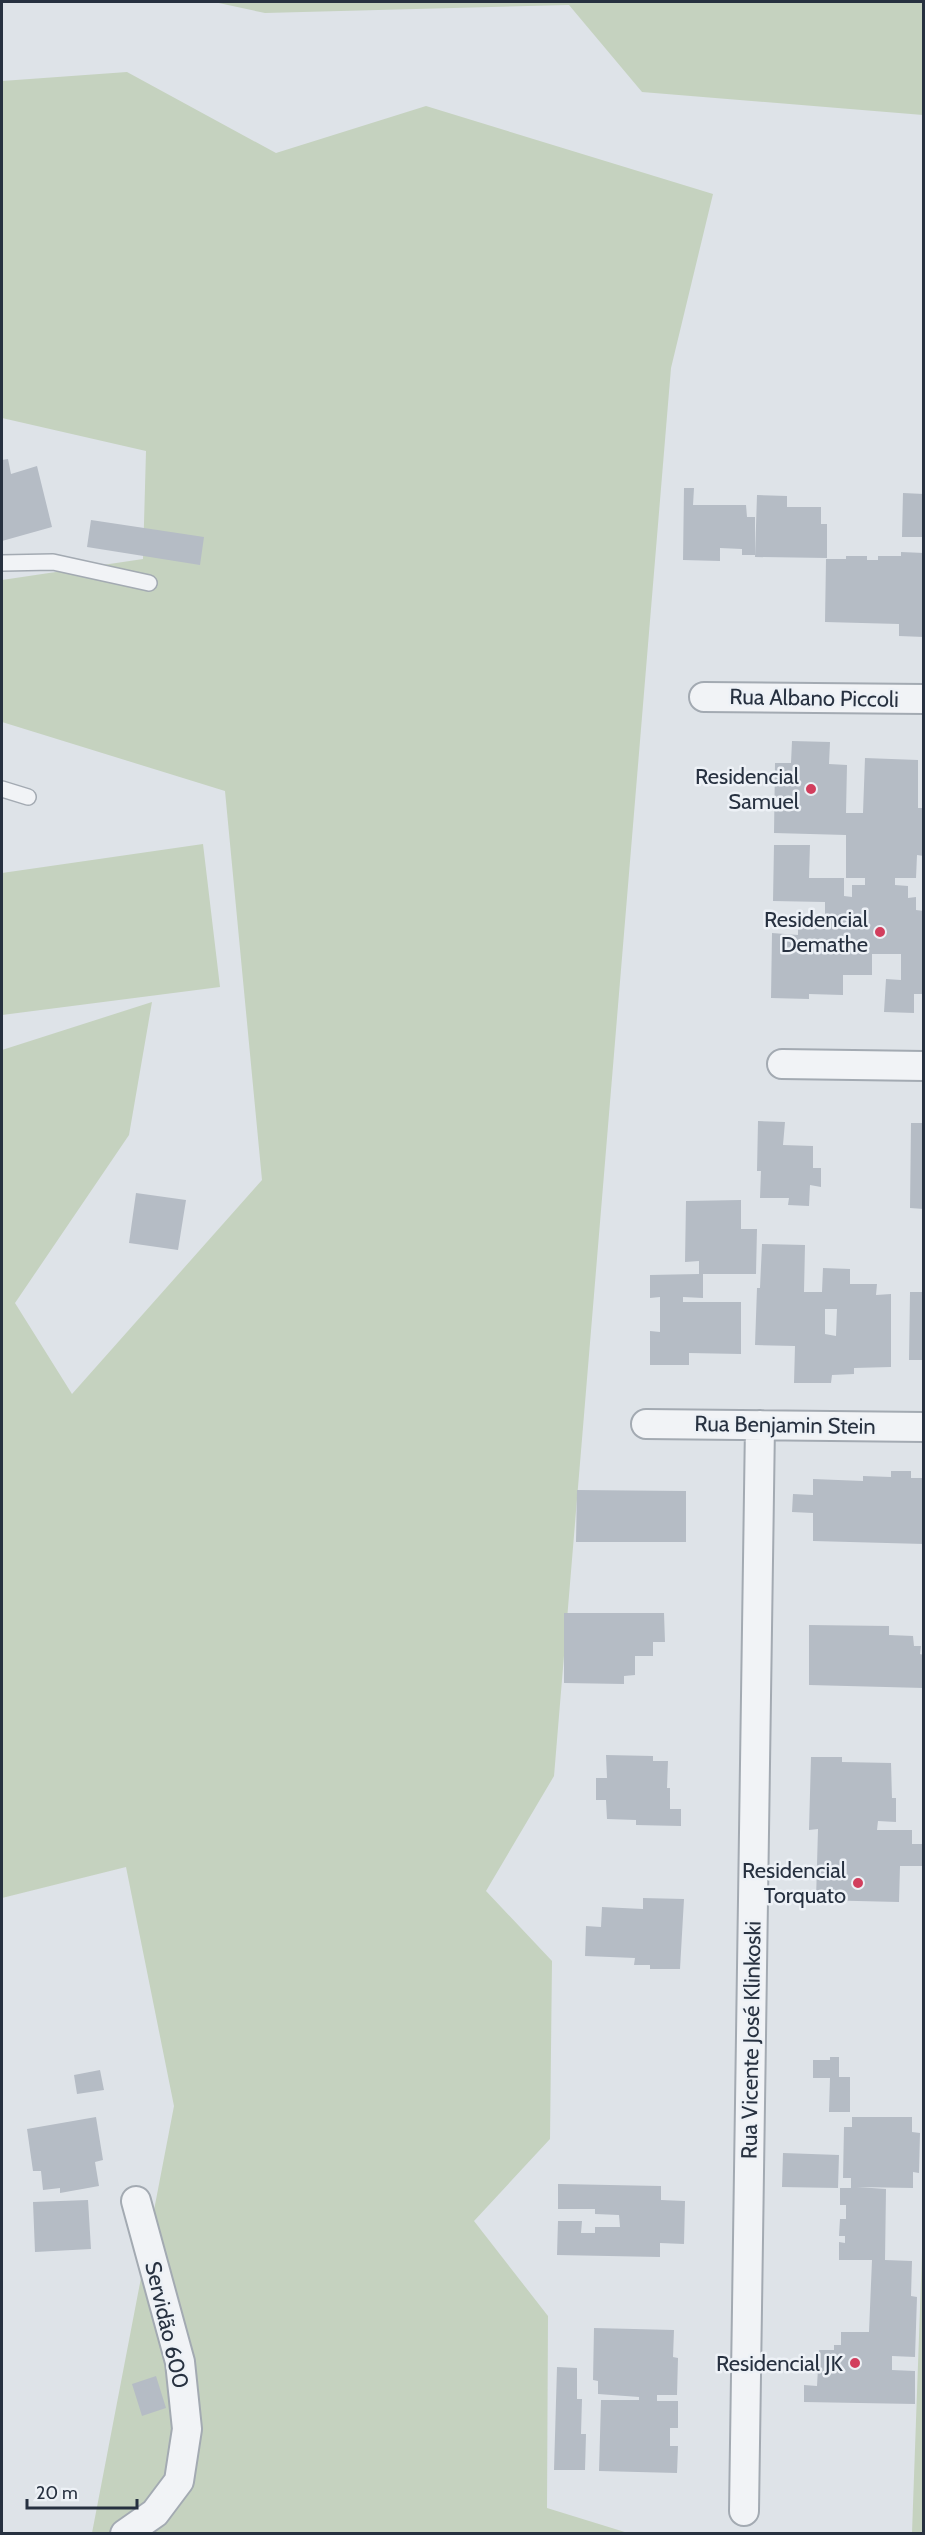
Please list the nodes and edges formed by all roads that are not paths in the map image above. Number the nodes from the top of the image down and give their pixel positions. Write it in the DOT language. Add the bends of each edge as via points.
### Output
graph roads {
  1 [pos="2,563"];
  2 [pos="149,583"];
  3 [pos="704,697"];
  4 [pos="924,699"];
  5 [pos="2,789"];
  6 [pos="28,797"];
  7 [pos="782,1064"];
  8 [pos="924,1066"];
  9 [pos="646,1424"];
  10 [pos="760,1425"];
  11 [pos="924,1427"];
  12 [pos="136,2201"];
  13 [pos="744,2511"];
  14 [pos="125,2534"];
  1 -- 2 [label="lane" via="53,562"];
  3 -- 4 [label="street, Rua Albano Piccoli"];
  5 -- 6 [label="lane"];
  7 -- 8 [label="street"];
  9 -- 10 [label="street, Rua Benjamin Stein"];
  10 -- 11 [label="street, Rua Benjamin Stein"];
  10 -- 13 [label="street, Rua Vicente José Klinkoski"];
  12 -- 14 [label="street, Servidão 600" via="180,2362 187,2429 179,2481 155,2513"];
}
